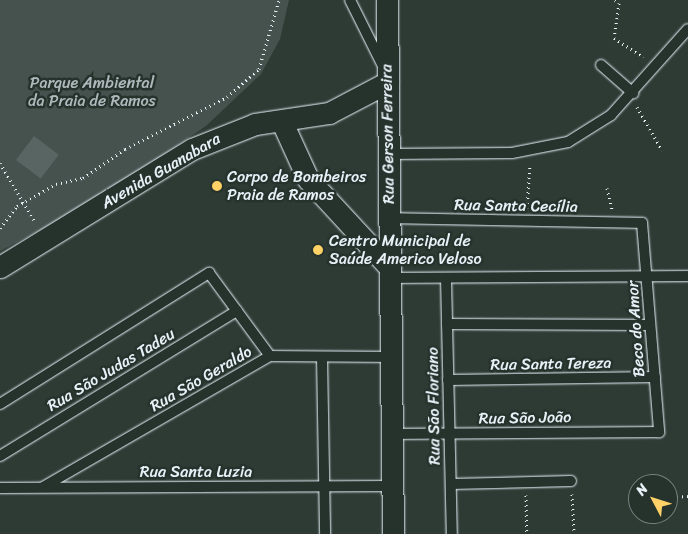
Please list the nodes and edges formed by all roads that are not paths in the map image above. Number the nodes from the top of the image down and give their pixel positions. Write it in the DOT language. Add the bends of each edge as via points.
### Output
graph roads {
  1 [pos="350,0"];
  2 [pos="387,0"];
  3 [pos="688,29"];
  4 [pos="601,65"];
  5 [pos="388,79"];
  6 [pos="631,95"];
  7 [pos="282,122"];
  8 [pos="389,154"];
  9 [pos="389,218"];
  10 [pos="642,223"];
  11 [pos="0,267"];
  12 [pos="390,273"];
  13 [pos="647,276"];
  14 [pos="688,276"];
  15 [pos="446,278"];
  16 [pos="237,311"];
  17 [pos="447,324"];
  18 [pos="650,325"];
  19 [pos="270,356"];
  20 [pos="322,356"];
  21 [pos="391,357"];
  22 [pos="654,377"];
  23 [pos="448,380"];
  24 [pos="0,404"];
  25 [pos="659,432"];
  26 [pos="392,434"];
  27 [pos="450,434"];
  28 [pos="0,456"];
  29 [pos="571,481"];
  30 [pos="451,484"];
  31 [pos="324,486"];
  32 [pos="392,486"];
  33 [pos="0,488"];
  34 [pos="42,488"];
  35 [pos="325,534"];
  36 [pos="393,534"];
  37 [pos="452,534"];
  1 -- 5 [label="lane"];
  2 -- 5 [label="street, Rua Gerson Ferreira"];
  3 -- 6 [label="lane"];
  4 -- 6 [label="lane"];
  5 -- 7 [label="street, Avenida Guanabara" via="329,113"];
  5 -- 8 [label="street, Rua Gerson Ferreira"];
  6 -- 8 [label="lane" via="611,115 568,142 530,150"];
  7 -- 11 [label="street, Avenida Guanabara" via="233,130 192,149"];
  7 -- 12 [label="street" via="308,179"];
  8 -- 9 [label="street, Rua Gerson Ferreira"];
  9 -- 10 [label="lane, Rua Santa Cecília"];
  9 -- 12 [label="street, Rua Gerson Ferreira"];
  10 -- 13 [label="lane, Beco do Amor"];
  12 -- 15 [label="lane"];
  12 -- 21 [label="street, Rua Gerson Ferreira"];
  13 -- 14 [label="lane"];
  13 -- 15 [label="lane"];
  13 -- 18 [label="lane, Beco do Amor"];
  15 -- 17 [label="lane, Rua São Floriano"];
  16 -- 19 [label="lane"];
  16 -- 24 [label="lane" via="209,273"];
  16 -- 28 [label="lane, Rua São Judas Tadeu"];
  17 -- 18 [label="lane"];
  17 -- 23 [label="lane, Rua São Floriano"];
  18 -- 22 [label="lane, Beco do Amor"];
  19 -- 20 [label="lane, Rua São Geraldo"];
  19 -- 34 [label="lane, Rua São Geraldo"];
  20 -- 21 [label="lane, Rua São Geraldo"];
  20 -- 31 [label="lane"];
  21 -- 26 [label="street, Rua Gerson Ferreira"];
  22 -- 23 [label="lane, Rua Santa Tereza"];
  22 -- 25 [label="lane, Beco do Amor"];
  23 -- 27 [label="lane, Rua São Floriano"];
  25 -- 27 [label="lane, Rua São João"];
  26 -- 27 [label="lane, Rua São João"];
  26 -- 32 [label="street, Rua Gerson Ferreira"];
  27 -- 30 [label="lane, Rua São Floriano"];
  29 -- 30 [label="lane"];
  30 -- 37 [label="lane, Rua São Floriano"];
  31 -- 32 [label="lane, Rua Santa Luzia"];
  31 -- 34 [label="lane, Rua Santa Luzia"];
  31 -- 35 [label="lane"];
  32 -- 36 [label="street, Rua Gerson Ferreira"];
  33 -- 34 [label="lane, Rua Santa Luzia"];
}
